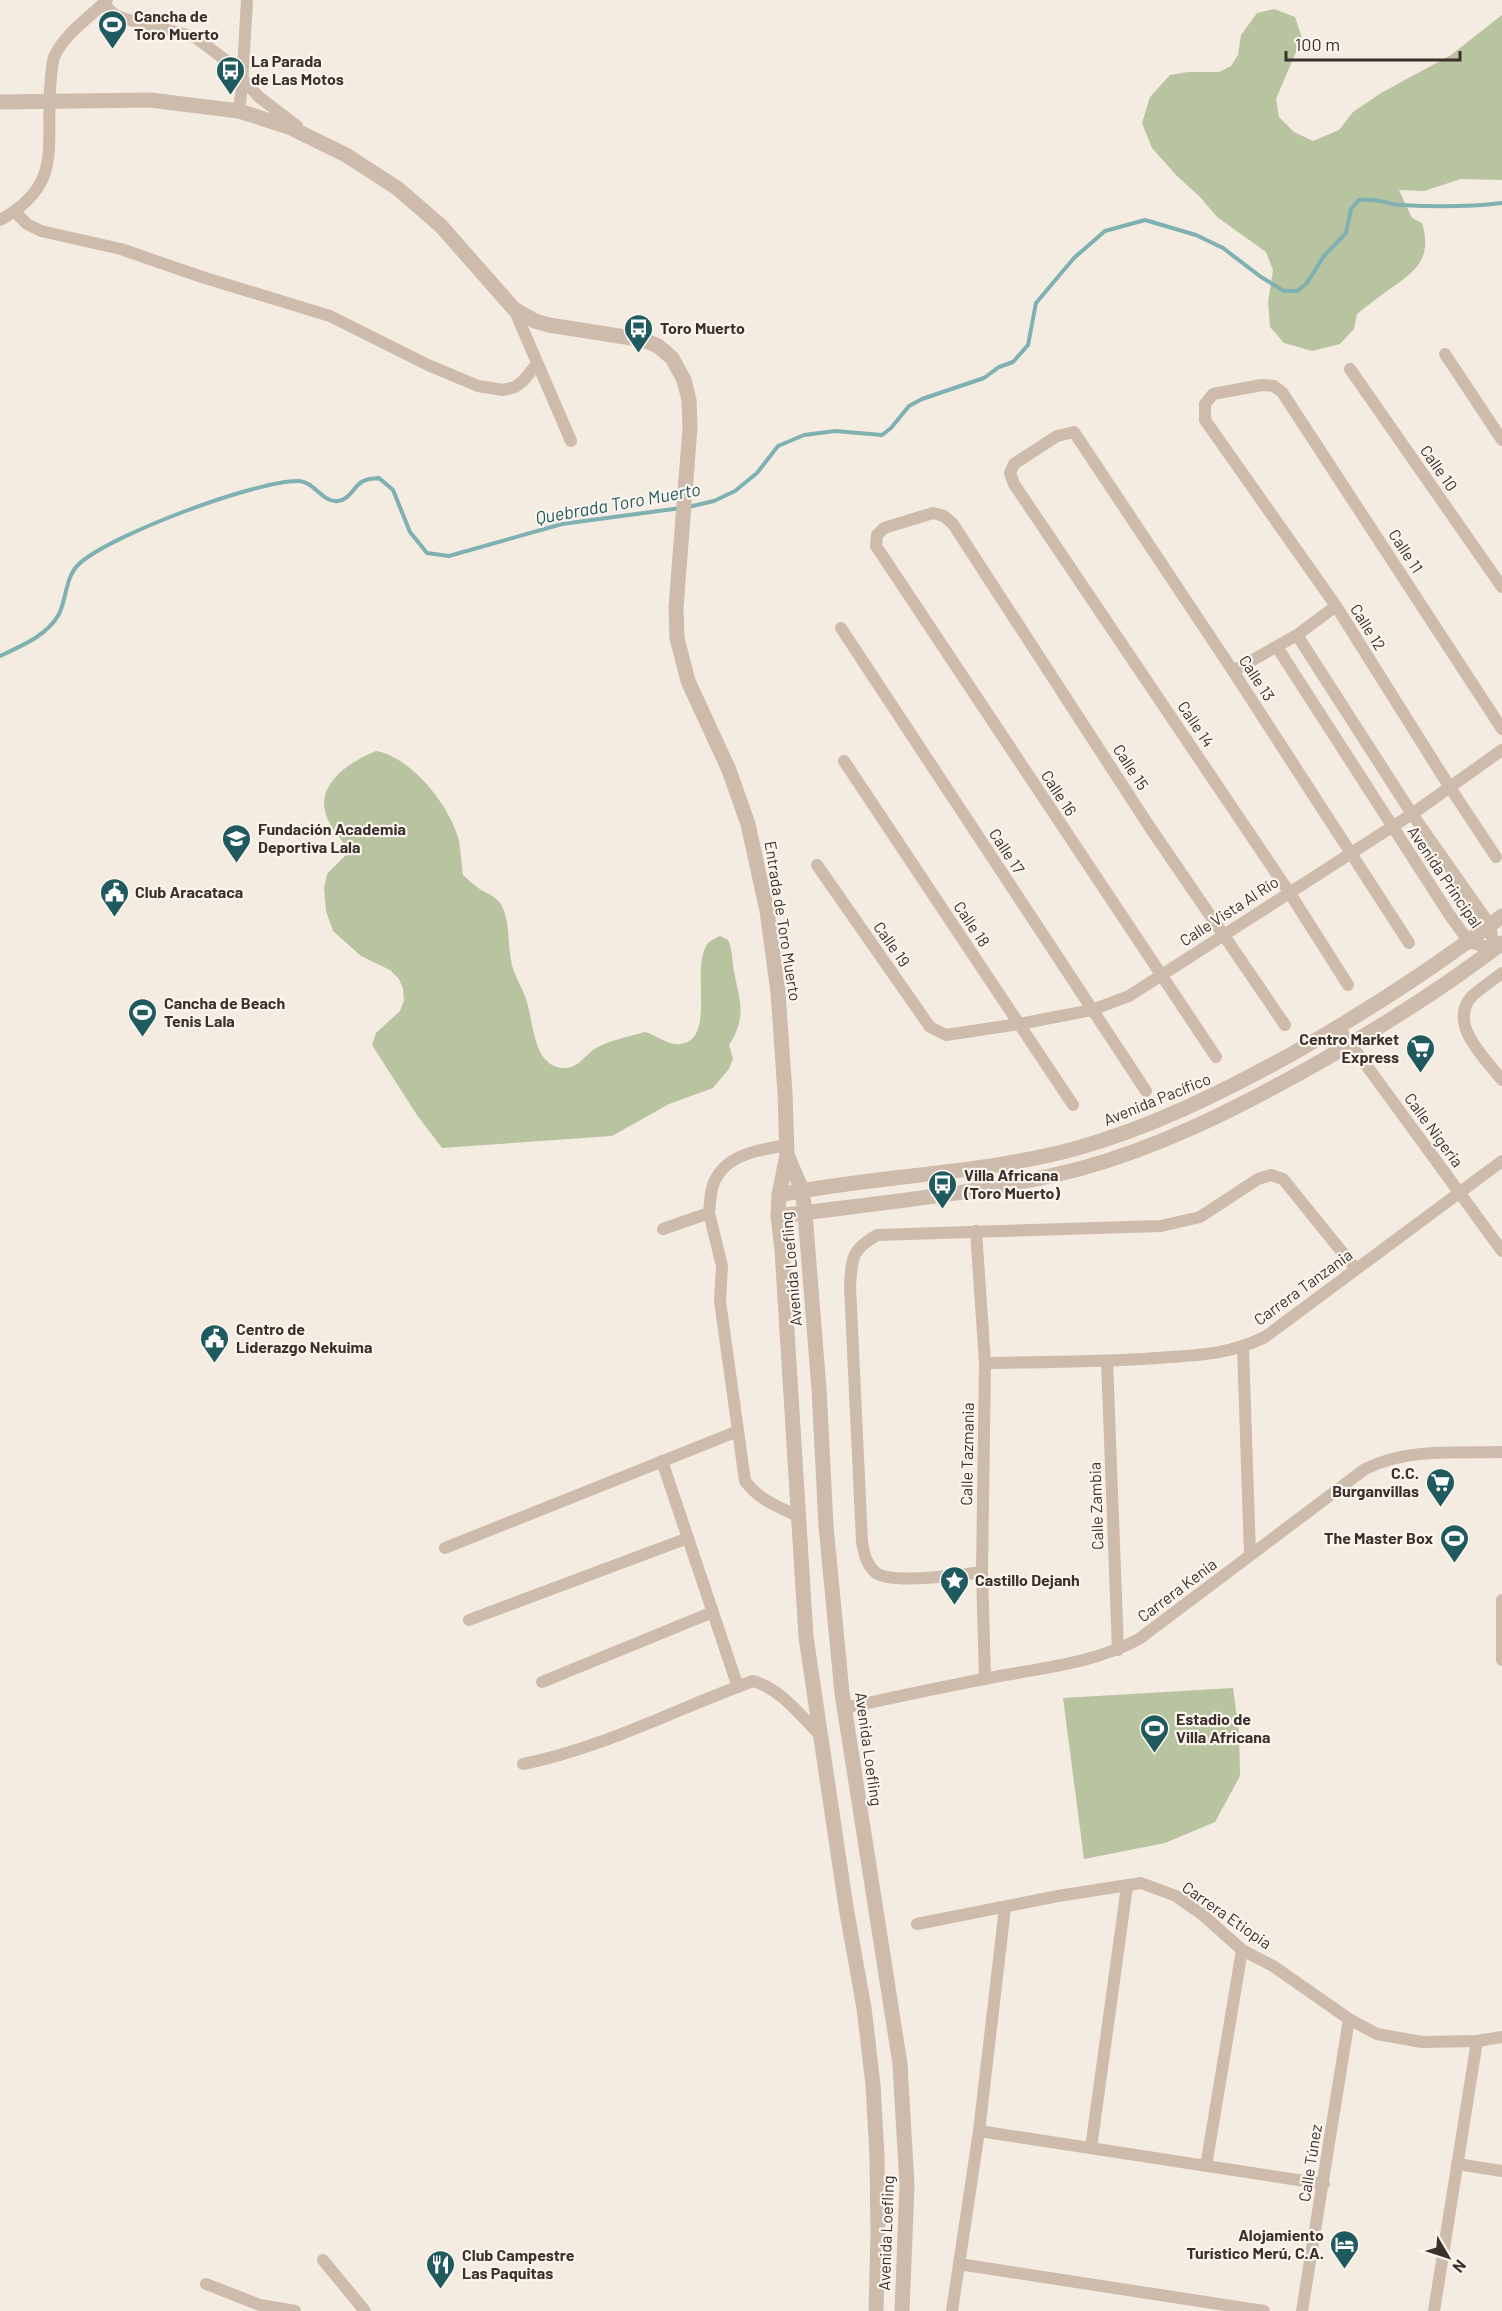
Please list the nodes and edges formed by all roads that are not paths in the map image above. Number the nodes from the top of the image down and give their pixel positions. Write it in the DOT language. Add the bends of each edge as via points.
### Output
graph roads {
  1 [pos="247,0"];
  2 [pos="105,2"];
  3 [pos="243,78"];
  4 [pos="49,101"];
  5 [pos="0,102"];
  6 [pos="239,111"];
  7 [pos="323,143"];
  8 [pos="15,212"];
  9 [pos="0,220"];
  10 [pos="514,309"];
  11 [pos="1445,354"];
  12 [pos="536,365"];
  13 [pos="1350,369"];
  14 [pos="1205,420"];
  15 [pos="1074,432"];
  16 [pos="1502,440"];
  17 [pos="571,441"];
  18 [pos="953,524"];
  19 [pos="1502,587"];
  20 [pos="1335,606"];
  21 [pos="841,628"];
  22 [pos="1297,635"];
  23 [pos="1277,647"];
  24 [pos="1233,671"];
  25 [pos="1502,729"];
  26 [pos="1502,750"];
  27 [pos="844,761"];
  28 [pos="1449,786"];
  29 [pos="1412,814"];
  30 [pos="1391,826"];
  31 [pos="1350,853"];
  32 [pos="1496,857"];
  33 [pos="817,865"];
  34 [pos="1289,892"];
  35 [pos="1496,920"];
  36 [pos="1223,935"];
  37 [pos="1469,942"];
  38 [pos="1409,943"];
  39 [pos="1498,946"];
  40 [pos="1502,973"];
  41 [pos="1160,976"];
  42 [pos="1348,985"];
  43 [pos="1092,1010"];
  44 [pos="1019,1024"];
  45 [pos="1285,1025"];
  46 [pos="1339,1028"];
  47 [pos="946,1035"];
  48 [pos="1351,1045"];
  49 [pos="1216,1057"];
  50 [pos="1502,1080"];
  51 [pos="1146,1091"];
  52 [pos="1072,1105"];
  53 [pos="787,1150"];
  54 [pos="1502,1161"];
  55 [pos="801,1190"];
  56 [pos="1460,1194"];
  57 [pos="779,1195"];
  58 [pos="805,1212"];
  59 [pos="709,1213"];
  60 [pos="778,1216"];
  61 [pos="663,1229"];
  62 [pos="976,1231"];
  63 [pos="1502,1251"];
  64 [pos="1355,1268"];
  65 [pos="1243,1347"];
  66 [pos="1107,1362"];
  67 [pos="985,1363"];
  68 [pos="738,1431"];
  69 [pos="1502,1452"];
  70 [pos="662,1461"];
  71 [pos="798,1516"];
  72 [pos="688,1538"];
  73 [pos="445,1548"];
  74 [pos="1250,1555"];
  75 [pos="982,1572"];
  76 [pos="1502,1600"];
  77 [pos="713,1612"];
  78 [pos="469,1620"];
  79 [pos="1118,1650"];
  80 [pos="1502,1660"];
  81 [pos="986,1678"];
  82 [pos="542,1682"];
  83 [pos="738,1687"];
  84 [pos="844,1708"];
  85 [pos="820,1735"];
  86 [pos="523,1764"];
  87 [pos="1127,1886"];
  88 [pos="1005,1908"];
  89 [pos="917,1924"];
  90 [pos="1242,1950"];
  91 [pos="1349,2019"];
  92 [pos="1502,2037"];
  93 [pos="1477,2042"];
  94 [pos="979,2131"];
  95 [pos="1091,2148"];
  96 [pos="1457,2164"];
  97 [pos="1206,2166"];
  98 [pos="1502,2171"];
  99 [pos="1324,2184"];
  100 [pos="323,2260"];
  101 [pos="959,2264"];
  102 [pos="206,2284"];
  103 [pos="295,2311"];
  104 [pos="364,2311"];
  105 [pos="876,2311"];
  106 [pos="902,2311"];
  107 [pos="952,2311"];
  108 [pos="1264,2311"];
  109 [pos="1302,2311"];
  110 [pos="1434,2311"];
  1 -- 3 [label="street"];
  2 -- 3 [label="street" via="115,15 125,19 195,37"];
  2 -- 4 [label="street" via="58,50"];
  3 -- 6 [label="street"];
  3 -- 7 [label="street" via="273,109"];
  4 -- 5 [label="street"];
  4 -- 6 [label="street" via="150,100"];
  4 -- 8 [label="street" via="48,166 36,192"];
  6 -- 7 [label="street"];
  7 -- 10 [label="street" via="366,166 413,200"];
  8 -- 9 [label="street"];
  8 -- 12 [label="street" via="41,231 122,249 330,316 478,386 503,390 515,387"];
  10 -- 12 [label="street"];
  10 -- 53 [label="street, Entrada de Toro Muerto" via="549,325 644,340 672,358 684,380 690,428 677,638 688,681 729,770 753,843 778,992"];
  11 -- 16 [label="street"];
  12 -- 17 [label="street"];
  13 -- 19 [label="street, Calle 10"];
  14 -- 20 [label="street, Calle 12"];
  14 -- 25 [label="street, Calle 11" via="1205,404 1213,394 1262,385 1274,386 1282,392"];
  15 -- 24 [label="street, Calle 13"];
  15 -- 34 [label="street, Calle 14" via="1057,436 1014,464 1010,473 1014,484"];
  18 -- 36 [label="street, Calle 15"];
  18 -- 41 [label="street, Calle 16" via="933,513 884,528 877,535 876,546"];
  20 -- 22 [label="street"];
  20 -- 28 [label="street, Calle 12"];
  21 -- 43 [label="street, Calle 17"];
  22 -- 23 [label="street"];
  22 -- 29 [label="street, Avenida Principal"];
  23 -- 24 [label="street"];
  23 -- 30 [label="street, Avenida Principal"];
  24 -- 31 [label="street, Calle 13"];
  26 -- 28 [label="street, Calle Vista Al Río"];
  27 -- 44 [label="street, Calle 18"];
  28 -- 29 [label="street, Calle Vista Al Río"];
  28 -- 32 [label="street, Calle 12"];
  29 -- 30 [label="street, Calle Vista Al Río"];
  29 -- 35 [label="street, Avenida Principal"];
  30 -- 31 [label="street, Calle Vista Al Río"];
  30 -- 37 [label="street, Avenida Principal"];
  31 -- 34 [label="street, Calle Vista Al Río"];
  31 -- 38 [label="street, Calle 13"];
  33 -- 47 [label="street, Calle 19" via="930,1028"];
  34 -- 36 [label="street, Calle Vista Al Río"];
  34 -- 42 [label="street, Calle 14"];
  35 -- 37 [label="street, Avenida Pacífico"];
  35 -- 39 [label="street, Avenida Principal"];
  36 -- 41 [label="street, Calle Vista Al Río"];
  36 -- 45 [label="street, Calle 15"];
  37 -- 39 [label="street, Avenida Principal"];
  37 -- 46 [label="street, Avenida Pacífico"];
  39 -- 48 [label="street" via="1416,1006"];
  40 -- 50 [label="street" via="1472,996 1462,1020 1471,1039"];
  41 -- 43 [label="street, Calle Vista Al Río" via="1129,996"];
  41 -- 49 [label="street, Calle 16"];
  43 -- 44 [label="street, Calle Vista Al Río"];
  43 -- 51 [label="street, Calle 17"];
  44 -- 47 [label="street, Calle Vista Al Río"];
  44 -- 52 [label="street, Calle 18"];
  46 -- 48 [label="street, Calle Nigeria"];
  46 -- 55 [label="street, Avenida Pacífico" via="1214,1096 1145,1126 1075,1149 946,1173"];
  48 -- 56 [label="street, Calle Nigeria"];
  48 -- 58 [label="street" via="1223,1115 1152,1145 1080,1168 1019,1182"];
  53 -- 55 [label="street, Entrada de Toro Muerto"];
  53 -- 57 [label="street, Entrada de Toro Muerto"];
  53 -- 59 [label="street" via="758,1150 734,1158 713,1185"];
  54 -- 56 [label="street, Carrera Tanzania"];
  55 -- 57 [label="street, Avenida Pacífico"];
  55 -- 58 [label="street, Avenida Loefling"];
  56 -- 63 [label="street, Calle Nigeria"];
  56 -- 64 [label="street, Carrera Tanzania"];
  57 -- 60 [label="street, Avenida Loefling"];
  58 -- 60 [label="street"];
  58 -- 84 [label="street, Avenida Loefling" via="826,1526"];
  59 -- 61 [label="street"];
  59 -- 68 [label="street" via="722,1266 720,1301"];
  60 -- 71 [label="street, Avenida Loefling"];
  62 -- 64 [label="street" via="1179,1223 1200,1217 1258,1179 1271,1175 1283,1179"];
  62 -- 67 [label="street, Calle Tazmania"];
  62 -- 75 [label="street" via="877,1234 860,1244 852,1262 850,1286 865,1559 875,1573 890,1579"];
  64 -- 65 [label="street, Carrera Tanzania" via="1265,1337"];
  65 -- 66 [label="street, Carrera Tanzania" via="1222,1353"];
  65 -- 74 [label="street"];
  66 -- 67 [label="street, Carrera Tanzania"];
  66 -- 79 [label="street, Calle Zambia"];
  67 -- 75 [label="street, Calle Tazmania"];
  68 -- 70 [label="street"];
  68 -- 71 [label="street" via="745,1481 766,1501"];
  69 -- 74 [label="street, Carrera Kenia" via="1408,1454 1384,1460 1365,1469"];
  70 -- 72 [label="street"];
  70 -- 73 [label="street"];
  71 -- 85 [label="street, Avenida Loefling" via="806,1637"];
  72 -- 77 [label="street"];
  72 -- 78 [label="street"];
  74 -- 79 [label="street, Carrera Kenia" via="1139,1639"];
  75 -- 81 [label="street, Calle Tazmania"];
  76 -- 80 [label="street"];
  77 -- 82 [label="street"];
  77 -- 83 [label="street"];
  79 -- 81 [label="street, Carrera Kenia" via="1059,1667"];
  81 -- 84 [label="street, Carrera Kenia"];
  83 -- 85 [label="street" via="753,1681 765,1685"];
  83 -- 86 [label="street" via="602,1742"];
  84 -- 106 [label="street, Avenida Loefling" via="900,2064 907,2186"];
  85 -- 105 [label="street, Avenida Loefling" via="873,2085"];
  87 -- 88 [label="street, Carrera Etiopia"];
  87 -- 90 [label="street, Carrera Etiopia" via="1141,1883 1176,1896"];
  87 -- 95 [label="street"];
  88 -- 89 [label="street, Carrera Etiopia"];
  88 -- 94 [label="street"];
  90 -- 91 [label="street, Carrera Etiopia" via="1273,1966"];
  90 -- 97 [label="street"];
  91 -- 93 [label="street, Carrera Etiopia" via="1377,2034 1422,2042"];
  91 -- 99 [label="street, Calle Túnez"];
  92 -- 93 [label="street, Carrera Etiopia"];
  93 -- 96 [label="street"];
  94 -- 95 [label="street"];
  94 -- 101 [label="street"];
  95 -- 97 [label="street"];
  96 -- 98 [label="street"];
  96 -- 110 [label="street"];
  97 -- 99 [label="street"];
  99 -- 109 [label="street, Calle Túnez"];
  100 -- 104 [label="street"];
  101 -- 107 [label="street"];
  101 -- 108 [label="street"];
  102 -- 103 [label="street" via="260,2305"];
}
